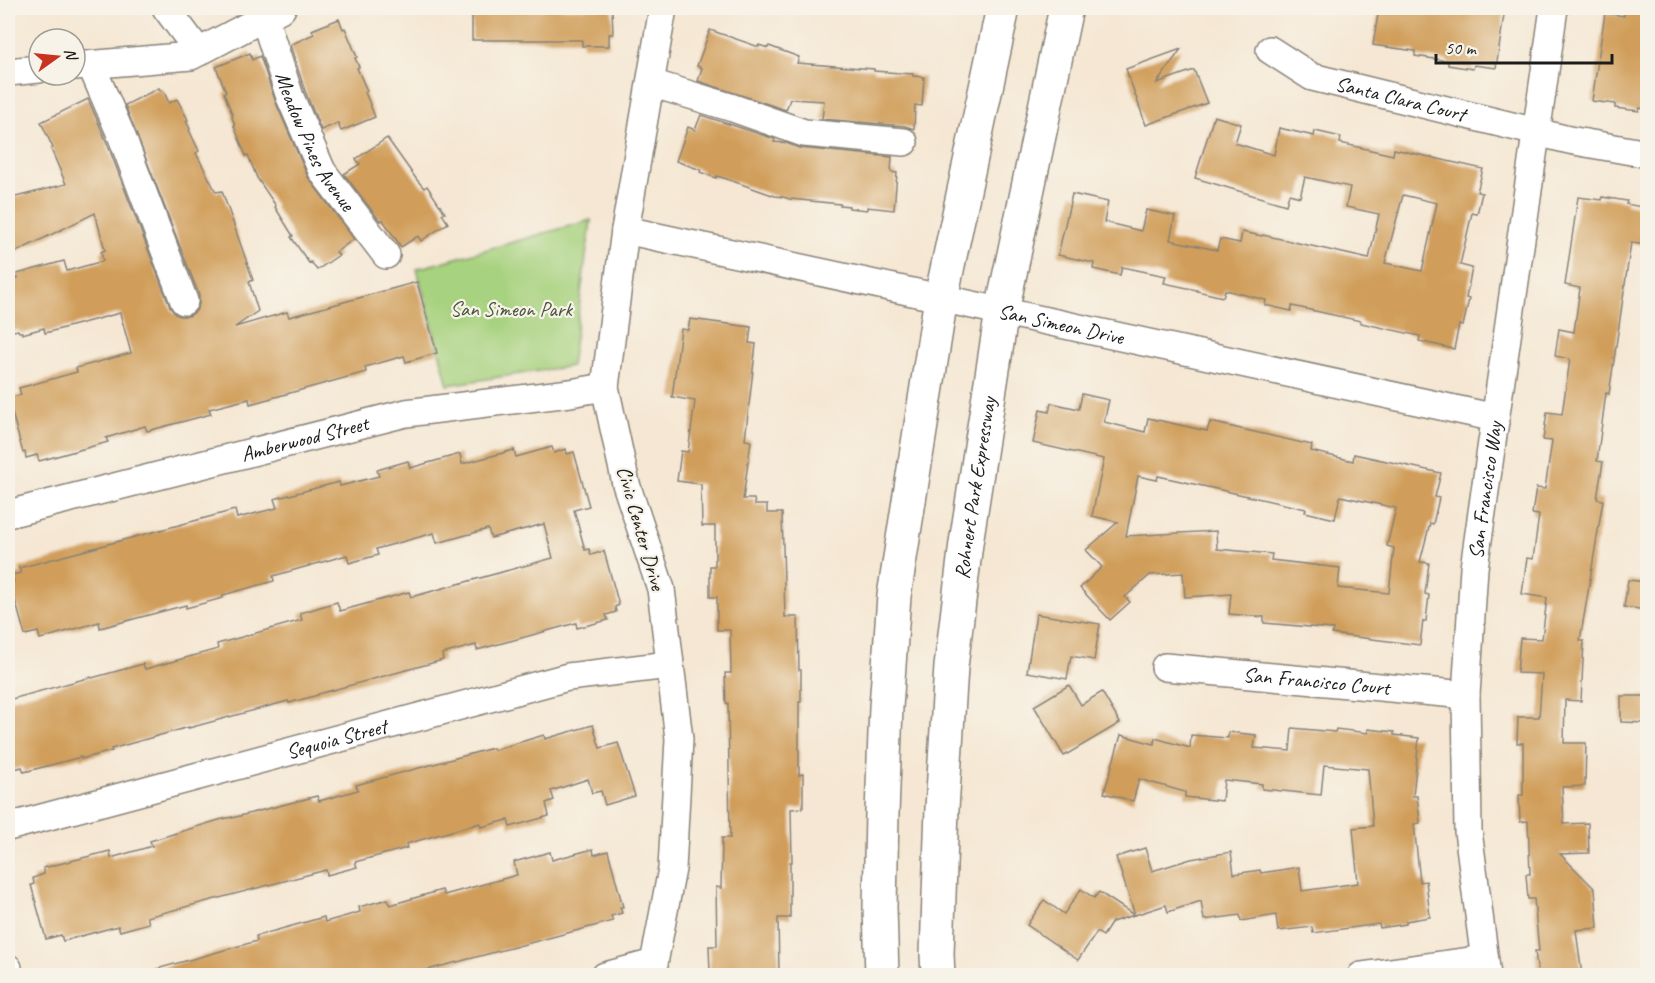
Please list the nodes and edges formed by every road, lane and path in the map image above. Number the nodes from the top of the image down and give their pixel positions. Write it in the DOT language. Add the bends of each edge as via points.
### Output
graph roads {
  1 [pos="166,8"];
  2 [pos="663,8"];
  3 [pos="1003,8"];
  4 [pos="1066,8"];
  5 [pos="1554,8"];
  6 [pos="273,12"];
  7 [pos="1270,50"];
  8 [pos="199,52"];
  9 [pos="87,65"];
  10 [pos="27,70"];
  11 [pos="8,72"];
  12 [pos="87,72"];
  13 [pos="651,83"];
  14 [pos="1537,132"];
  15 [pos="904,142"];
  16 [pos="1647,154"];
  17 [pos="625,230"];
  18 [pos="386,255"];
  19 [pos="941,298"];
  20 [pos="184,301"];
  21 [pos="1002,311"];
  22 [pos="605,387"];
  23 [pos="1496,418"];
  24 [pos="8,513"];
  25 [pos="669,665"];
  26 [pos="1165,667"];
  27 [pos="1466,695"];
  28 [pos="8,827"];
  29 [pos="1486,967"];
  30 [pos="8,968"];
  31 [pos="653,969"];
  32 [pos="9,975"];
  33 [pos="605,975"];
  34 [pos="882,975"];
  35 [pos="938,975"];
  36 [pos="1361,975"];
  1 -- 8 [label="street"];
  2 -- 13 [label="street, Civic Center Drive"];
  3 -- 19 [label="main road"];
  4 -- 21 [label="main road, Rohnert Park Expressway"];
  5 -- 14 [label="street, San Francisco Way"];
  6 -- 8 [label="street, Meadow Pines Avenue"];
  6 -- 18 [label="street, Meadow Pines Avenue" via="290,97 322,171"];
  7 -- 14 [label="street, Santa Clara Court" via="1312,77"];
  8 -- 9 [label="street, Meadow Pines Avenue" via="191,57"];
  10 -- 11 [label="street"];
  12 -- 20 [label="street, Meadow Pines Avenue" via="123,137"];
  13 -- 15 [label="street" via="804,133"];
  13 -- 17 [label="street, Civic Center Drive"];
  14 -- 16 [label="street, Santa Clara Court"];
  14 -- 23 [label="street, San Francisco Way"];
  17 -- 19 [label="street, San Simeon Drive"];
  17 -- 22 [label="street, Civic Center Drive"];
  19 -- 21 [label="street, San Simeon Drive"];
  19 -- 34 [label="main road" via="894,596 883,790"];
  21 -- 23 [label="street, San Simeon Drive"];
  21 -- 35 [label="main road, Rohnert Park Expressway" via="951,667 942,808"];
  22 -- 24 [label="street, Amberwood Street" via="406,413"];
  22 -- 25 [label="street, Civic Center Drive" via="626,484 661,589"];
  23 -- 27 [label="street, San Francisco Way" via="1474,568"];
  25 -- 28 [label="street, Sequoia Street" via="568,677"];
  25 -- 31 [label="street, Civic Center Drive" via="679,739 672,869"];
  26 -- 27 [label="street, San Francisco Court"];
  27 -- 29 [label="street, San Francisco Way" via="1468,831"];
  29 -- 36 [label="street"];
  30 -- 32 [label="street"];
  31 -- 33 [label="street"];
}
